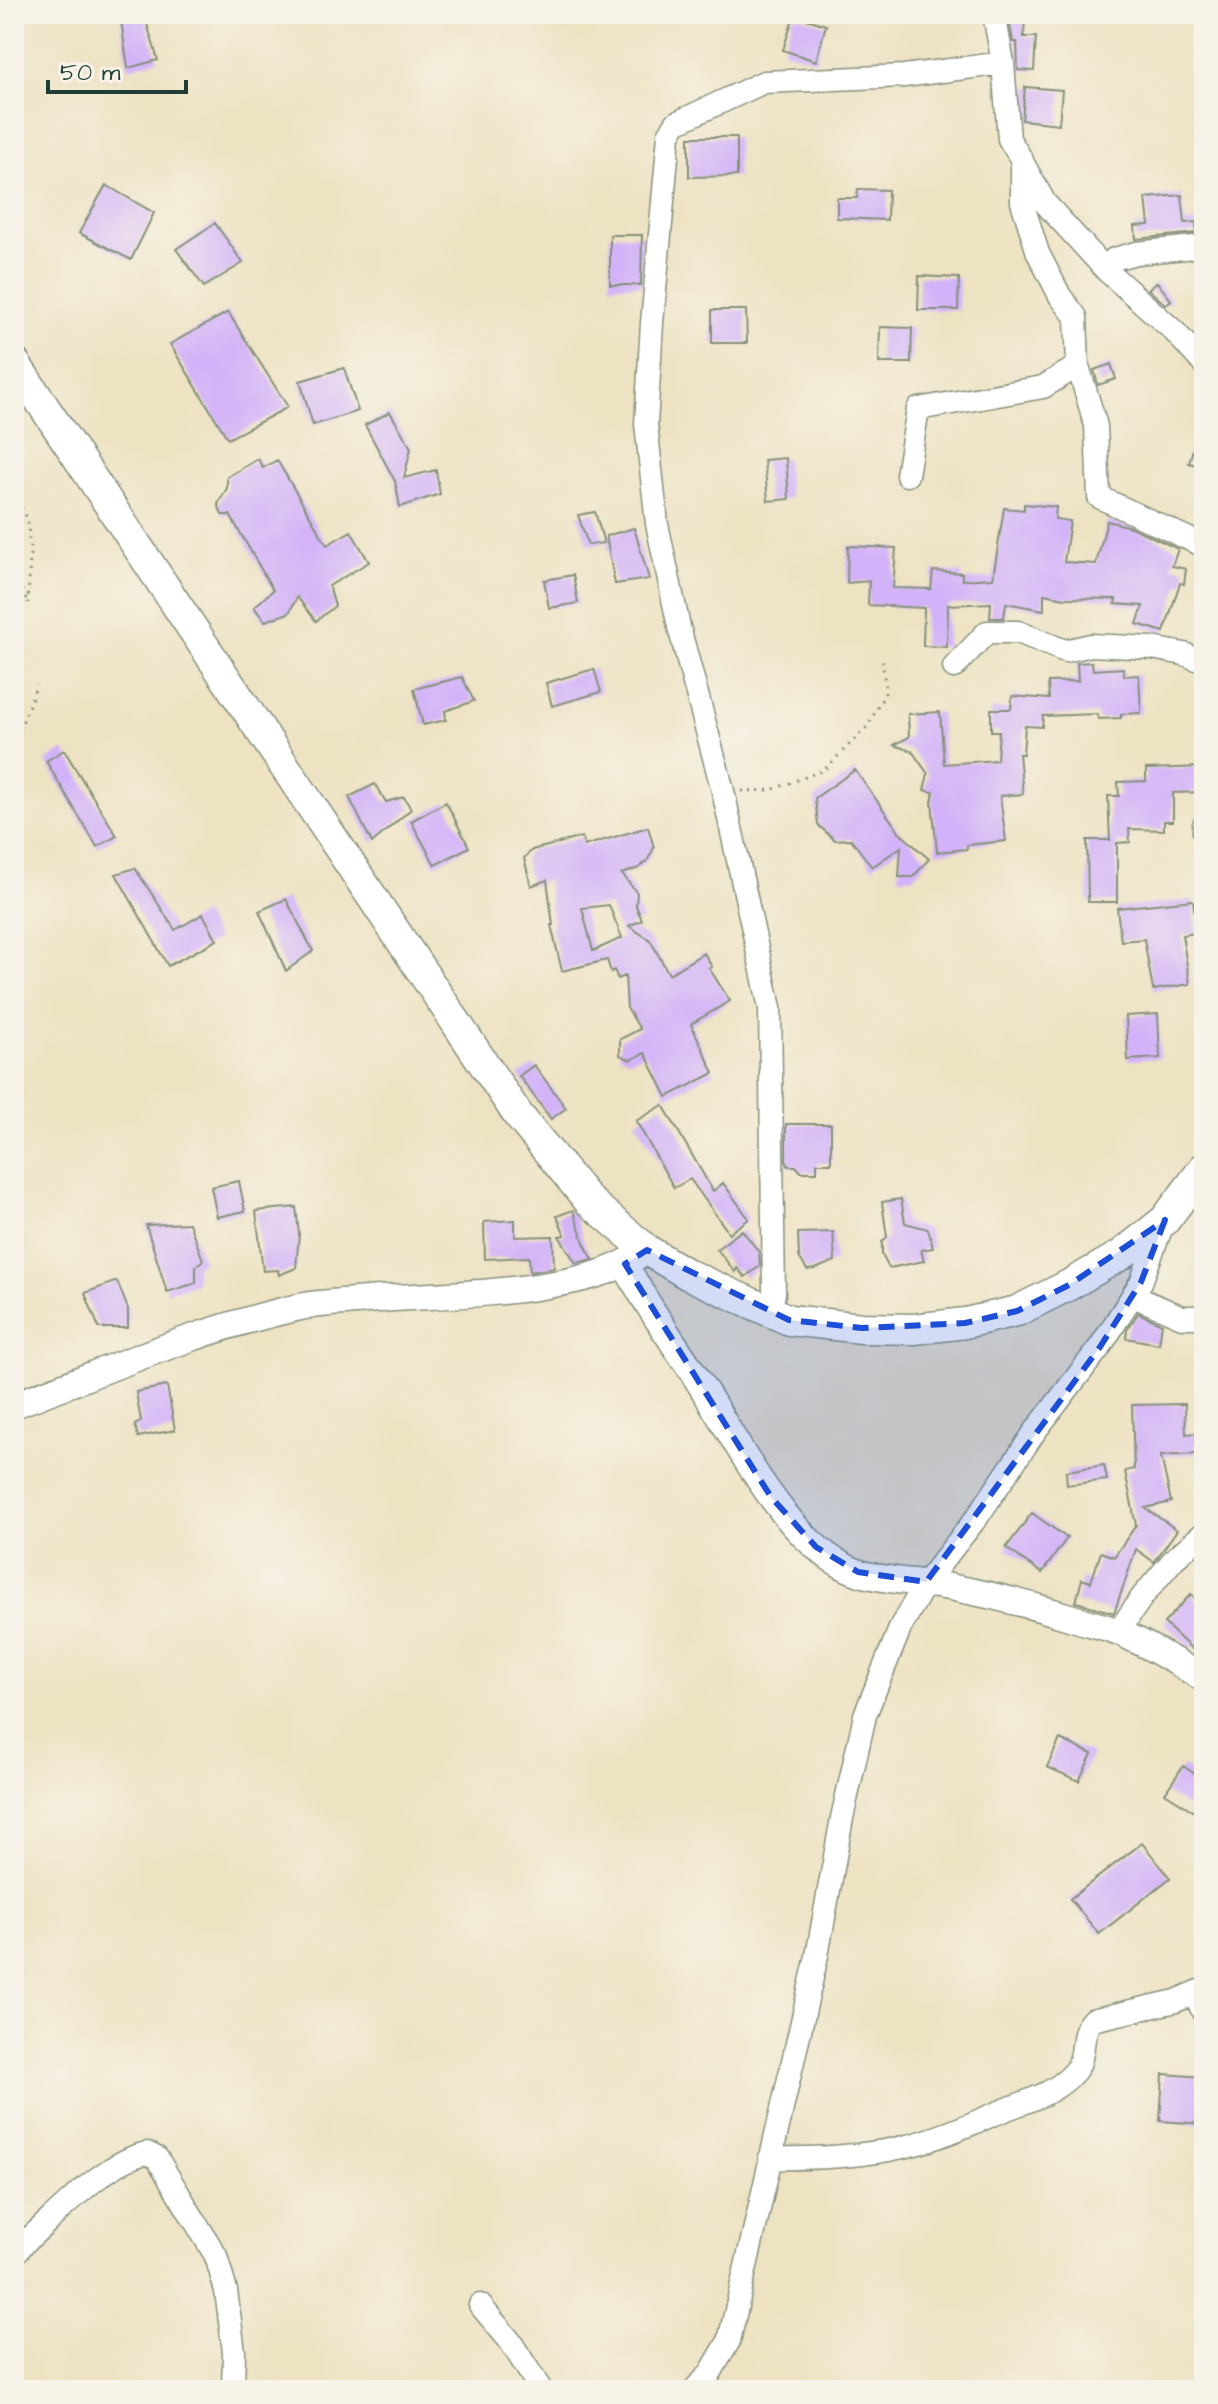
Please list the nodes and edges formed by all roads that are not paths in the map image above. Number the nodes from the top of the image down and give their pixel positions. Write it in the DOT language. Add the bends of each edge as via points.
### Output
graph roads {
  1 [pos="994,14"];
  2 [pos="1003,63"];
  3 [pos="1022,160"];
  4 [pos="1204,246"];
  5 [pos="1107,271"];
  6 [pos="14,362"];
  7 [pos="1204,364"];
  8 [pos="1078,366"];
  9 [pos="907,475"];
  10 [pos="1204,546"];
  11 [pos="1204,662"];
  12 [pos="954,667"];
  13 [pos="1204,825"];
  14 [pos="1204,832"];
  15 [pos="1204,1168"];
  16 [pos="1165,1220"];
  17 [pos="636,1257"];
  18 [pos="1133,1296"];
  19 [pos="770,1313"];
  20 [pos="1204,1317"];
  21 [pos="14,1405"];
  22 [pos="1204,1533"];
  23 [pos="926,1582"];
  24 [pos="1118,1632"];
  25 [pos="1204,1679"];
  26 [pos="1200,1998"];
  27 [pos="770,2158"];
  28 [pos="14,2255"];
  29 [pos="480,2305"];
  30 [pos="704,2385"];
  31 [pos="233,2390"];
  32 [pos="541,2390"];
  1 -- 2 [label="street"];
  2 -- 3 [label="street" via="1009,139"];
  2 -- 19 [label="street" via="904,76 764,82 676,123 669,135 646,424 657,524 770,1008"];
  3 -- 5 [label="street" via="1045,203"];
  3 -- 8 [label="street" via="1022,202 1038,253 1076,317"];
  4 -- 5 [label="street" via="1136,253 1114,259"];
  5 -- 7 [label="street"];
  6 -- 17 [label="main road" via="518,1115"];
  8 -- 9 [label="street" via="1043,387 918,409"];
  8 -- 10 [label="street" via="1096,426 1099,497"];
  11 -- 12 [label="street" via="1152,648 1091,645 1065,651 1018,632 987,632"];
  13 -- 14 [label="street"];
  15 -- 16 [label="main road"];
  16 -- 18 [label="street"];
  16 -- 19 [label="main road" via="1121,1255 1017,1311 914,1329 789,1320"];
  17 -- 19 [label="main road"];
  17 -- 21 [label="street" via="578,1280 532,1288 302,1306 213,1331"];
  17 -- 23 [label="street" via="639,1291 771,1497 834,1561 892,1581"];
  18 -- 20 [label="street" via="1182,1317"];
  18 -- 23 [label="street"];
  22 -- 24 [label="street" via="1174,1559"];
  23 -- 24 [label="street" via="1010,1599"];
  23 -- 27 [label="street" via="901,1626 865,1715"];
  24 -- 25 [label="street"];
  26 -- 27 [label="street" via="1092,2020 1075,2071 1046,2094 916,2144 866,2154"];
  27 -- 30 [label="street" via="729,2341"];
  28 -- 31 [label="street" via="114,2166 147,2153 157,2158 216,2256 234,2352"];
  29 -- 32 [label="street"];
}
